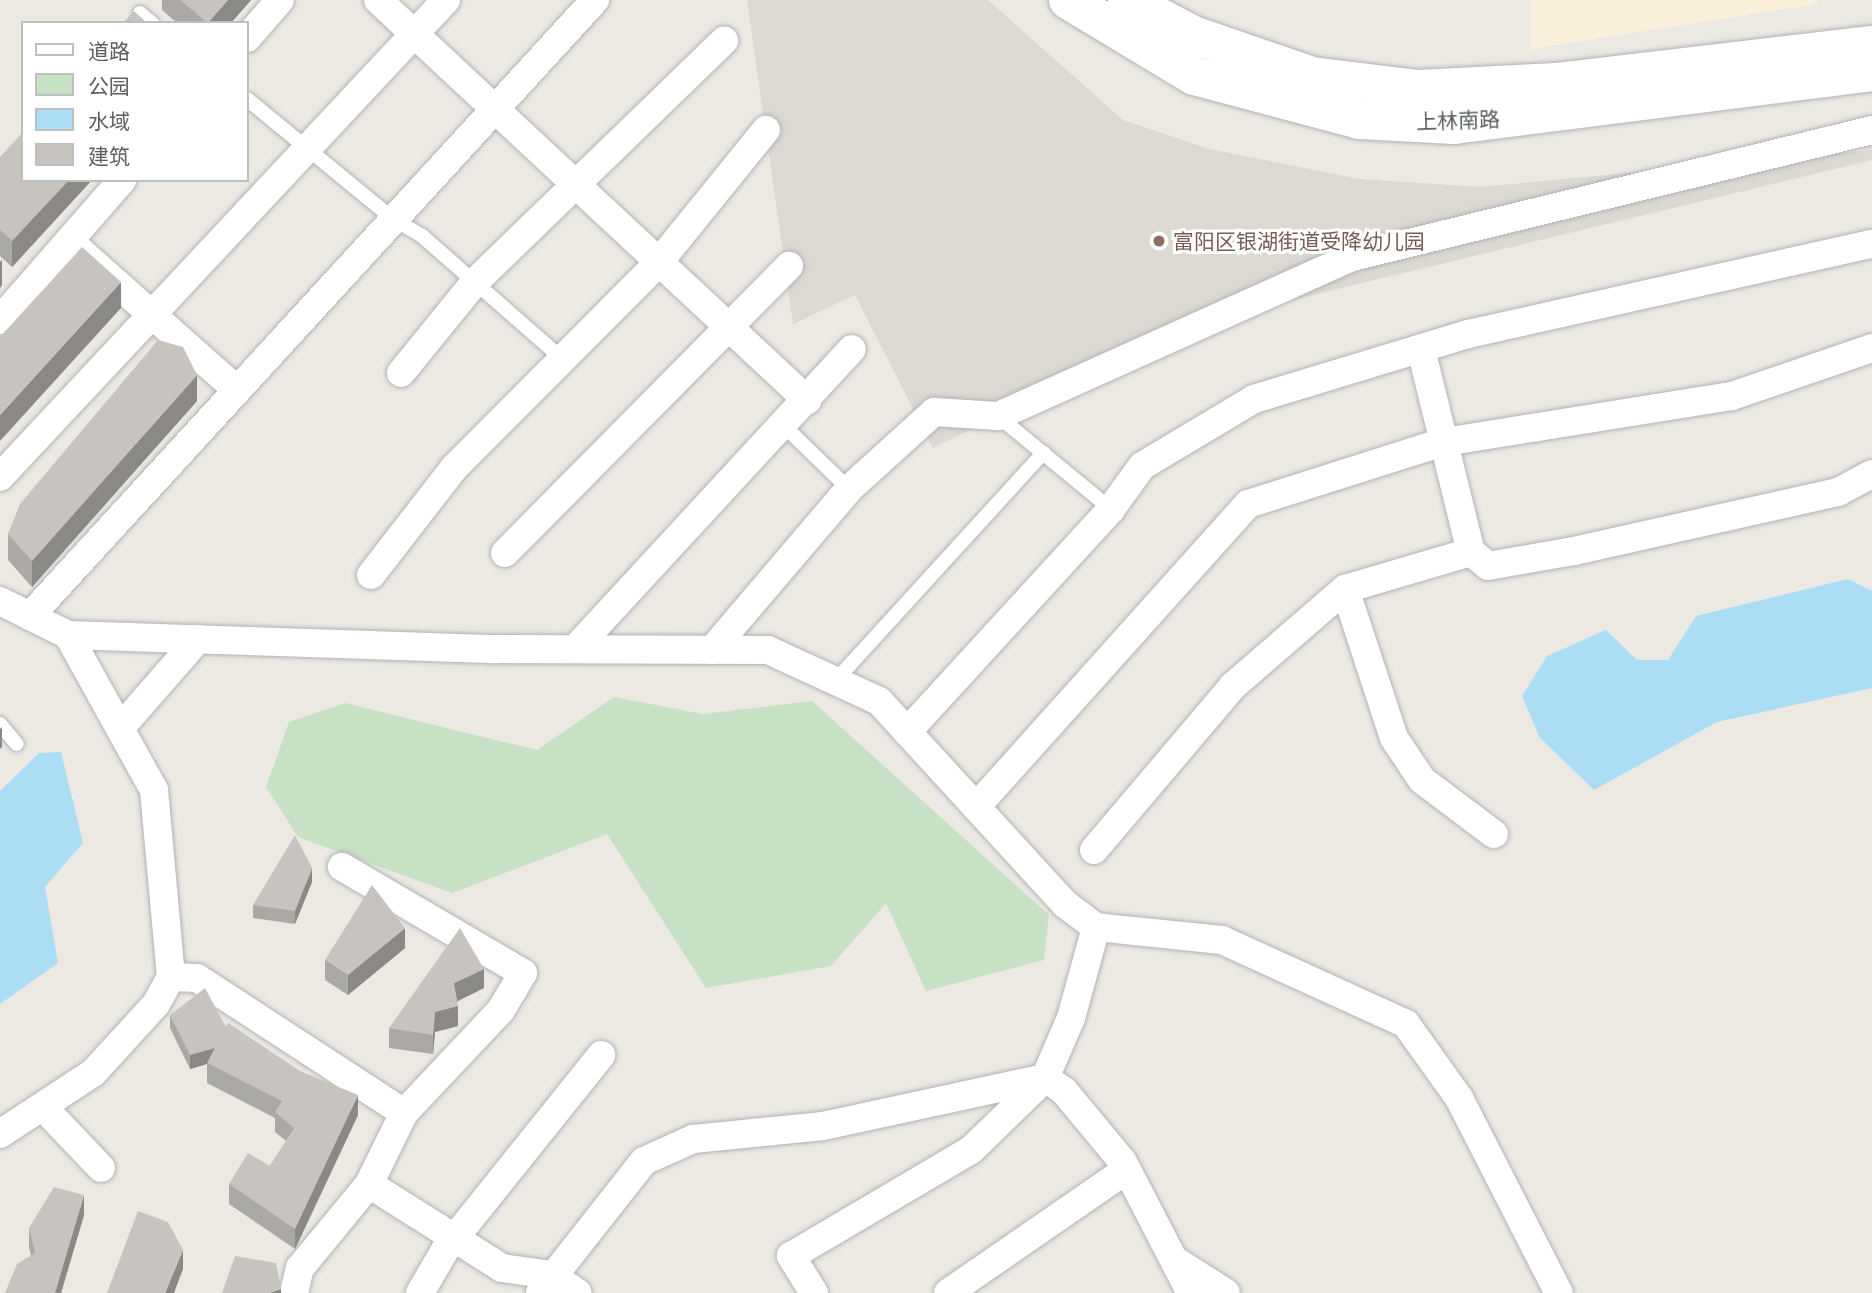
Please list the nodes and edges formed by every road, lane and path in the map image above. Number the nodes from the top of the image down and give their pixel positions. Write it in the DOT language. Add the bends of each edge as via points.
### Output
graph roads {
  1 [pos="279,0"];
  2 [pos="378,0"];
  3 [pos="446,0"];
  4 [pos="595,0"];
  5 [pos="1068,0"];
  6 [pos="1127,0"];
  7 [pos="140,13"];
  8 [pos="150,21"];
  9 [pos="415,34"];
  10 [pos="248,37"];
  11 [pos="724,41"];
  12 [pos="1872,45"];
  13 [pos="1872,72"];
  14 [pos="248,100"];
  15 [pos="494,109"];
  16 [pos="766,130"];
  17 [pos="1872,130"];
  18 [pos="307,149"];
  19 [pos="120,182"];
  20 [pos="578,187"];
  21 [pos="393,219"];
  22 [pos="69,241"];
  23 [pos="1872,244"];
  24 [pos="659,262"];
  25 [pos="789,266"];
  26 [pos="475,282"];
  27 [pos="151,316"];
  28 [pos="0,320"];
  29 [pos="729,327"];
  30 [pos="1872,348"];
  31 [pos="852,349"];
  32 [pos="1421,349"];
  33 [pos="559,356"];
  34 [pos="401,373"];
  35 [pos="237,390"];
  36 [pos="807,400"];
  37 [pos="998,416"];
  38 [pos="783,425"];
  39 [pos="1444,442"];
  40 [pos="1043,453"];
  41 [pos="1872,474"];
  42 [pos="0,477"];
  43 [pos="849,489"];
  44 [pos="1111,509"];
  45 [pos="1471,552"];
  46 [pos="505,553"];
  47 [pos="371,575"];
  48 [pos="1345,589"];
  49 [pos="0,601"];
  50 [pos="30,616"];
  51 [pos="68,635"];
  52 [pos="198,639"];
  53 [pos="575,649"];
  54 [pos="712,650"];
  55 [pos="835,681"];
  56 [pos="0,724"];
  57 [pos="123,725"];
  58 [pos="907,732"];
  59 [pos="17,744"];
  60 [pos="975,807"];
  61 [pos="1494,834"];
  62 [pos="1094,850"];
  63 [pos="342,867"];
  64 [pos="1096,927"];
  65 [pos="172,976"];
  66 [pos="601,1055"];
  67 [pos="1045,1078"];
  68 [pos="43,1107"];
  69 [pos="404,1113"];
  70 [pos="0,1134"];
  71 [pos="101,1168"];
  72 [pos="1126,1170"];
  73 [pos="369,1184"];
  74 [pos="457,1234"];
  75 [pos="1173,1259"];
  76 [pos="546,1284"];
  77 [pos="294,1293"];
  78 [pos="420,1293"];
  79 [pos="578,1293"];
  80 [pos="814,1293"];
  81 [pos="948,1293"];
  82 [pos="1191,1293"];
  83 [pos="1227,1293"];
  84 [pos="1559,1293"];
  1 -- 10 [label="street"];
  2 -- 9 [label="street"];
  3 -- 9 [label="street"];
  4 -- 15 [label="street"];
  5 -- 13 [label="street, 上林南路" via="1194,76 1359,120 1454,125"];
  6 -- 12 [label="street, 上林南路" via="1193,35 1312,75 1418,89 1556,82"];
  7 -- 8 [label="lane"];
  9 -- 15 [label="street"];
  9 -- 18 [label="street"];
  11 -- 20 [label="street"];
  14 -- 18 [label="lane"];
  15 -- 20 [label="street"];
  15 -- 21 [label="street"];
  16 -- 24 [label="street"];
  17 -- 37 [label="street" via="1352,257"];
  18 -- 21 [label="lane"];
  18 -- 27 [label="street"];
  19 -- 22 [label="street"];
  20 -- 24 [label="street"];
  20 -- 26 [label="street"];
  21 -- 26 [label="lane"];
  21 -- 35 [label="street"];
  22 -- 27 [label="street"];
  22 -- 28 [label="street"];
  23 -- 32 [label="street"];
  24 -- 29 [label="street"];
  24 -- 33 [label="street"];
  25 -- 29 [label="street"];
  26 -- 33 [label="lane"];
  26 -- 34 [label="street"];
  27 -- 35 [label="street"];
  27 -- 42 [label="street"];
  29 -- 36 [label="street"];
  29 -- 46 [label="street"];
  30 -- 39 [label="street" via="1732,396"];
  31 -- 36 [label="street"];
  32 -- 39 [label="street"];
  32 -- 44 [label="street" via="1254,400 1142,466"];
  33 -- 47 [label="street" via="454,468"];
  35 -- 50 [label="street"];
  36 -- 38 [label="street"];
  37 -- 40 [label="lane"];
  37 -- 43 [label="street" via="934,412"];
  38 -- 43 [label="lane"];
  38 -- 53 [label="street"];
  39 -- 45 [label="street"];
  39 -- 60 [label="street" via="1248,504"];
  40 -- 44 [label="lane"];
  40 -- 55 [label="lane" via="909,593"];
  41 -- 45 [label="street" via="1838,492 1574,551 1488,566"];
  43 -- 54 [label="street"];
  44 -- 58 [label="street"];
  45 -- 48 [label="street"];
  48 -- 61 [label="street" via="1394,738 1422,779"];
  48 -- 62 [label="street" via="1233,686"];
  49 -- 50 [label="street"];
  50 -- 51 [label="street"];
  51 -- 52 [label="street"];
  51 -- 57 [label="street"];
  52 -- 53 [label="street"];
  52 -- 57 [label="street"];
  53 -- 54 [label="street"];
  54 -- 55 [label="street" via="768,650"];
  55 -- 58 [label="street" via="879,701"];
  56 -- 59 [label="lane"];
  57 -- 65 [label="street" via="154,790"];
  58 -- 60 [label="street"];
  60 -- 64 [label="street" via="1065,904"];
  63 -- 69 [label="street" via="523,974 501,1010"];
  64 -- 67 [label="street" via="1071,1018"];
  64 -- 84 [label="street" via="1222,940 1406,1024 1459,1098"];
  65 -- 68 [label="street" via="156,1004 93,1073"];
  65 -- 69 [label="street" via="197,978"];
  66 -- 74 [label="street"];
  67 -- 72 [label="street" via="1064,1091"];
  67 -- 76 [label="street" via="823,1126 693,1139 644,1161"];
  67 -- 80 [label="street" via="971,1150 791,1256"];
  68 -- 70 [label="street"];
  68 -- 71 [label="street"];
  69 -- 73 [label="street"];
  72 -- 75 [label="street"];
  72 -- 81 [label="street"];
  73 -- 74 [label="street"];
  73 -- 77 [label="street" via="300,1268"];
  74 -- 76 [label="street" via="502,1268"];
  74 -- 78 [label="street"];
  75 -- 82 [label="street"];
  75 -- 83 [label="street"];
  76 -- 79 [label="street"];
}
